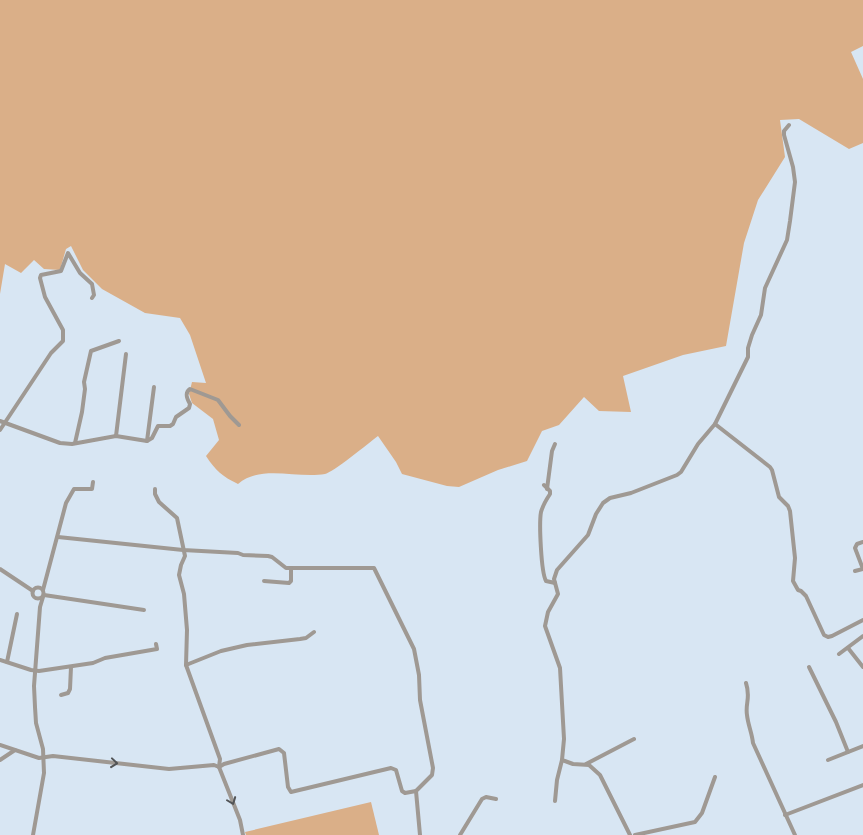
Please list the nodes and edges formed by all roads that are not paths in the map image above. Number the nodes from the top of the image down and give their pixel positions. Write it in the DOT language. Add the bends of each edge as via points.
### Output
graph roads {
  1 [pos="790,125"];
  2 [pos="92,298"];
  3 [pos="119,341"];
  4 [pos="126,354"];
  5 [pos="154,388"];
  6 [pos="2,422"];
  7 [pos="715,424"];
  8 [pos="239,425"];
  9 [pos="0,430"];
  10 [pos="116,436"];
  11 [pos="147,440"];
  12 [pos="75,443"];
  13 [pos="554,444"];
  14 [pos="93,482"];
  15 [pos="544,485"];
  16 [pos="548,488"];
  17 [pos="155,489"];
  18 [pos="58,538"];
  19 [pos="863,542"];
  20 [pos="183,550"];
  21 [pos="291,568"];
  22 [pos="0,569"];
  23 [pos="863,569"];
  24 [pos="856,571"];
  25 [pos="264,581"];
  26 [pos="554,583"];
  27 [pos="33,591"];
  28 [pos="42,592"];
  29 [pos="37,598"];
  30 [pos="40,607"];
  31 [pos="144,610"];
  32 [pos="17,614"];
  33 [pos="863,620"];
  34 [pos="314,632"];
  35 [pos="863,636"];
  36 [pos="156,644"];
  37 [pos="848,648"];
  38 [pos="839,654"];
  39 [pos="0,660"];
  40 [pos="7,662"];
  41 [pos="186,665"];
  42 [pos="71,667"];
  43 [pos="810,667"];
  44 [pos="863,667"];
  45 [pos="35,670"];
  46 [pos="746,683"];
  47 [pos="61,695"];
  48 [pos="634,739"];
  49 [pos="0,745"];
  50 [pos="863,746"];
  51 [pos="16,750"];
  52 [pos="848,752"];
  53 [pos="44,757"];
  54 [pos="0,760"];
  55 [pos="562,760"];
  56 [pos="828,760"];
  57 [pos="586,764"];
  58 [pos="219,767"];
  59 [pos="715,777"];
  60 [pos="861,786"];
  61 [pos="416,791"];
  62 [pos="863,792"];
  63 [pos="496,799"];
  64 [pos="555,801"];
  65 [pos="786,815"];
  66 [pos="33,835"];
  67 [pos="243,835"];
  68 [pos="420,835"];
  69 [pos="460,835"];
  70 [pos="630,835"];
  71 [pos="635,835"];
  72 [pos="795,835"];
  1 -- 7 [label="street" via="784,135 795,182 787,240 765,288 748,358"];
  2 -- 6 [label="street" via="92,284 80,273 68,253 61,271 41,275 45,296 62,330 63,341"];
  3 -- 12 [label="street" via="91,351"];
  4 -- 10 [label="street"];
  5 -- 11 [label="street"];
  6 -- 9 [label="street"];
  6 -- 12 [label="street" via="60,443"];
  7 -- 26 [label="street" via="677,475 603,503 588,535 557,570"];
  7 -- 33 [label="street" via="772,470 779,497 790,511 795,558 793,581 806,596 824,635 832,636"];
  8 -- 11 [label="street" via="218,400 190,389 187,394 189,408 170,426 158,426 152,438"];
  10 -- 11 [label="street"];
  10 -- 12 [label="street"];
  13 -- 16 [label="street"];
  14 -- 18 [label="street" via="92,490 73,489 66,503"];
  15 -- 16 [label="street"];
  16 -- 26 [label="street" via="550,494 542,510 540,530 544,577"];
  17 -- 20 [label="street" via="159,502 177,518"];
  18 -- 20 [label="street"];
  18 -- 28 [label="street"];
  19 -- 23 [label="street" via="855,548"];
  20 -- 21 [label="street" via="268,556"];
  20 -- 41 [label="street" via="185,556 179,575 184,594"];
  21 -- 25 [label="street" via="289,583"];
  21 -- 61 [label="street" via="374,568 414,649 433,768 432,775"];
  22 -- 27 [label="street"];
  23 -- 24 [label="street"];
  26 -- 55 [label="street" via="558,594 548,612 546,626 560,668"];
  27 -- 28 [label="street"];
  27 -- 29 [label="street"];
  28 -- 29 [label="street"];
  28 -- 30 [label="street"];
  28 -- 31 [label="street"];
  29 -- 30 [label="street"];
  30 -- 45 [label="street"];
  32 -- 40 [label="street"];
  34 -- 41 [label="street" via="306,638 230,649"];
  35 -- 37 [label="street"];
  36 -- 42 [label="street" via="157,648"];
  37 -- 38 [label="street"];
  37 -- 44 [label="street"];
  39 -- 40 [label="street"];
  40 -- 45 [label="street"];
  41 -- 58 [label="street" via="220,759"];
  42 -- 45 [label="street"];
  42 -- 47 [label="street" via="70,689"];
  43 -- 52 [label="street"];
  45 -- 53 [label="street" via="35,707"];
  46 -- 65 [label="street" via="749,697 746,714 753,743"];
  48 -- 57 [label="street"];
  49 -- 51 [label="street"];
  50 -- 52 [label="street"];
  51 -- 53 [label="street"];
  51 -- 54 [label="street"];
  52 -- 56 [label="street"];
  53 -- 58 [label="street, one-way" via="169,769"];
  53 -- 66 [label="street" via="44,779"];
  55 -- 57 [label="street"];
  55 -- 64 [label="street"];
  57 -- 70 [label="street" via="605,781"];
  58 -- 61 [label="street" via="279,749 283,751 291,792 391,768 396,770 404,793"];
  58 -- 67 [label="street, one-way"];
  59 -- 71 [label="street" via="702,813 695,822"];
  60 -- 62 [label="street"];
  60 -- 65 [label="street"];
  61 -- 68 [label="street"];
  63 -- 69 [label="street" via="482,799"];
  65 -- 72 [label="street"];
}
